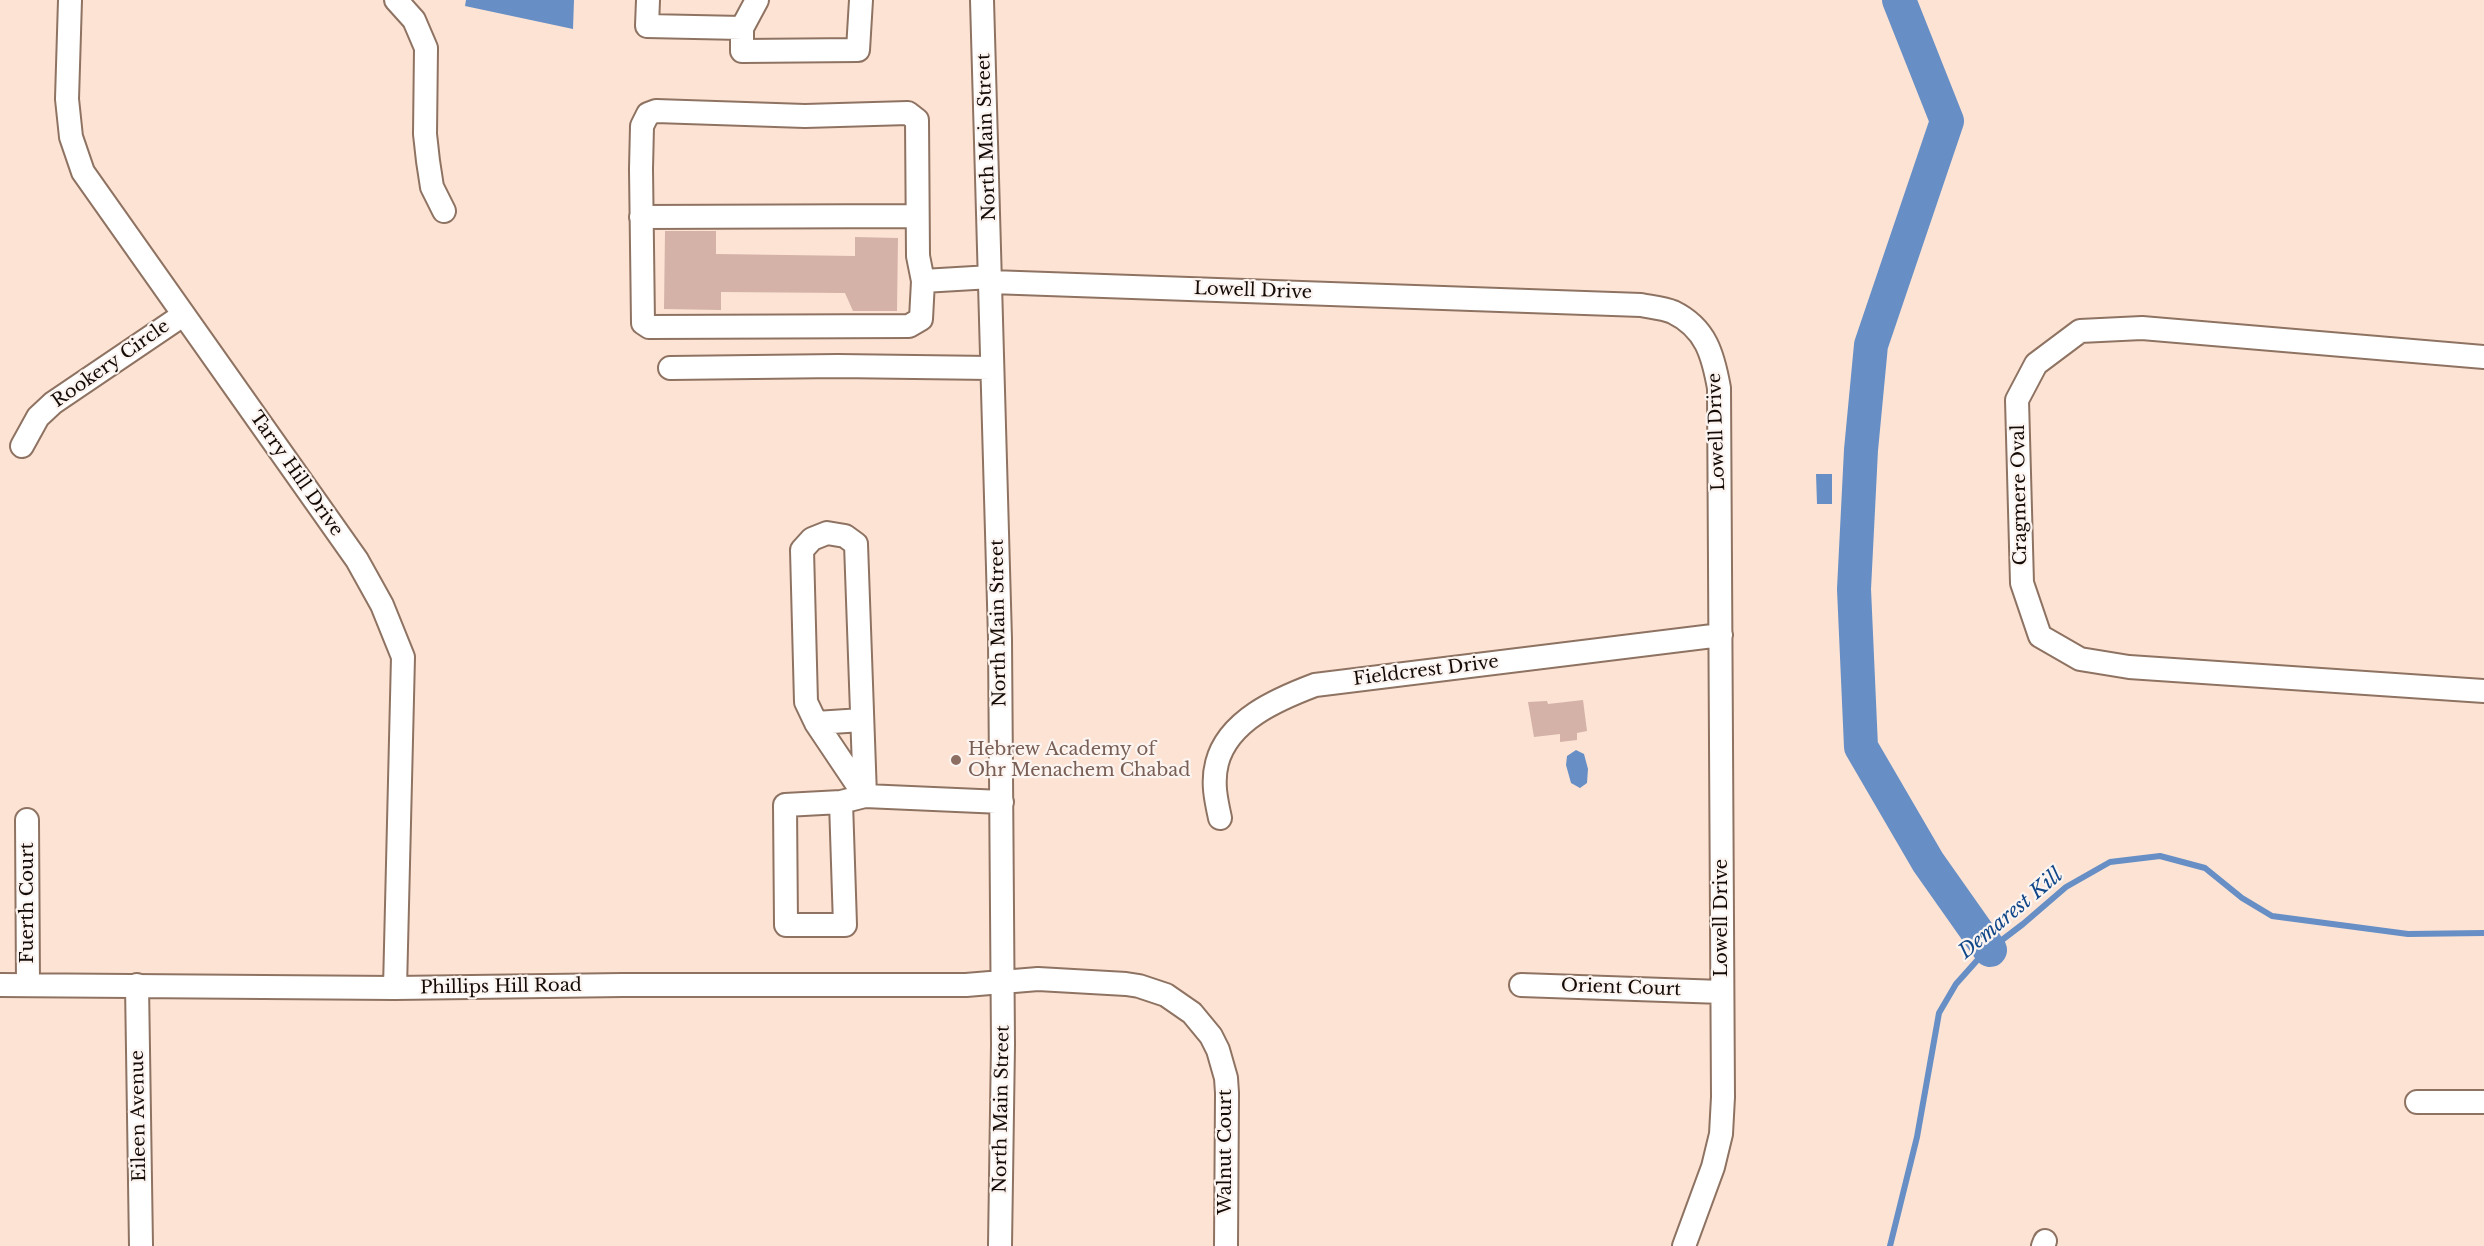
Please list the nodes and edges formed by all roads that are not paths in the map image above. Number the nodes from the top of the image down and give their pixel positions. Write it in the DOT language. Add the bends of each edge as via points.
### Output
graph roads {
  1 [pos="70,0"];
  2 [pos="396,0"];
  3 [pos="648,0"];
  4 [pos="757,0"];
  5 [pos="864,0"];
  6 [pos="878,0"];
  7 [pos="982,0"];
  8 [pos="742,28"];
  9 [pos="444,211"];
  10 [pos="917,216"];
  11 [pos="641,217"];
  12 [pos="991,280"];
  13 [pos="923,281"];
  14 [pos="183,315"];
  15 [pos="2484,357"];
  16 [pos="670,368"];
  17 [pos="991,368"];
  18 [pos="22,446"];
  19 [pos="1721,635"];
  20 [pos="2484,692"];
  21 [pos="862,720"];
  22 [pos="816,723"];
  23 [pos="865,796"];
  24 [pos="841,802"];
  25 [pos="1002,802"];
  26 [pos="1220,818"];
  27 [pos="27,820"];
  28 [pos="1003,982"];
  29 [pos="0,985"];
  30 [pos="28,985"];
  31 [pos="137,985"];
  32 [pos="1521,985"];
  33 [pos="395,988"];
  34 [pos="1722,992"];
  35 [pos="2418,1102"];
  36 [pos="2484,1102"];
  37 [pos="141,1246"];
  38 [pos="1000,1246"];
  39 [pos="1226,1246"];
  40 [pos="1684,1246"];
  1 -- 14 [label="street, Tarry Hill Drive" via="67,99 71,137 83,172"];
  2 -- 9 [label="street" via="414,20 426,48 425,134 432,187"];
  3 -- 8 [label="street" via="647,26"];
  4 -- 8 [label="street"];
  5 -- 6 [label="street"];
  5 -- 8 [label="street" via="858,50 742,51"];
  7 -- 12 [label="street, North Main Street"];
  10 -- 11 [label="street"];
  10 -- 11 [label="street" via="916,120 908,113 805,116 656,111 648,114 642,126"];
  10 -- 13 [label="street"];
  11 -- 13 [label="street" via="643,323 649,327 909,326 921,319"];
  12 -- 13 [label="street, Lowell Drive"];
  12 -- 17 [label="street, North Main Street"];
  12 -- 19 [label="street, Lowell Drive" via="1641,305 1672,312 1697,328 1713,356 1719,388"];
  14 -- 18 [label="street, Rookery Circle" via="53,403 38,417"];
  14 -- 33 [label="street, Tarry Hill Drive" via="357,560 382,605 403,657"];
  15 -- 20 [label="street, Cragmere Oval" via="2142,328 2080,331 2036,364 2018,400 2022,583 2040,636 2080,659 2129,667"];
  16 -- 17 [label="street"];
  17 -- 25 [label="street, North Main Street"];
  19 -- 26 [label="street, Fieldcrest Drive" via="1315,685 1283,697 1251,717 1226,743 1217,763 1214,790"];
  19 -- 34 [label="street, Lowell Drive"];
  21 -- 22 [label="street"];
  21 -- 22 [label="street" via="856,544 845,536 827,533 812,539 802,550 806,702"];
  21 -- 23 [label="street"];
  22 -- 23 [label="street"];
  23 -- 24 [label="street"];
  23 -- 25 [label="street"];
  24 -- 24 [label="street" via="845,925 786,925 785,804"];
  25 -- 28 [label="street, North Main Street"];
  27 -- 30 [label="street, Fuerth Court"];
  28 -- 33 [label="street, Phillips Hill Road"];
  28 -- 38 [label="street, North Main Street"];
  28 -- 39 [label="street, Walnut Court" via="1038,979 1139,986 1180,1003 1203,1024 1218,1050 1226,1078"];
  29 -- 30 [label="street, Phillips Hill Road"];
  30 -- 31 [label="street, Phillips Hill Road"];
  31 -- 33 [label="street, Phillips Hill Road"];
  31 -- 37 [label="street, Eileen Avenue"];
  32 -- 34 [label="street, Orient Court"];
  34 -- 40 [label="street, Lowell Drive" via="1721,1134"];
  35 -- 36 [label="street"];
}
